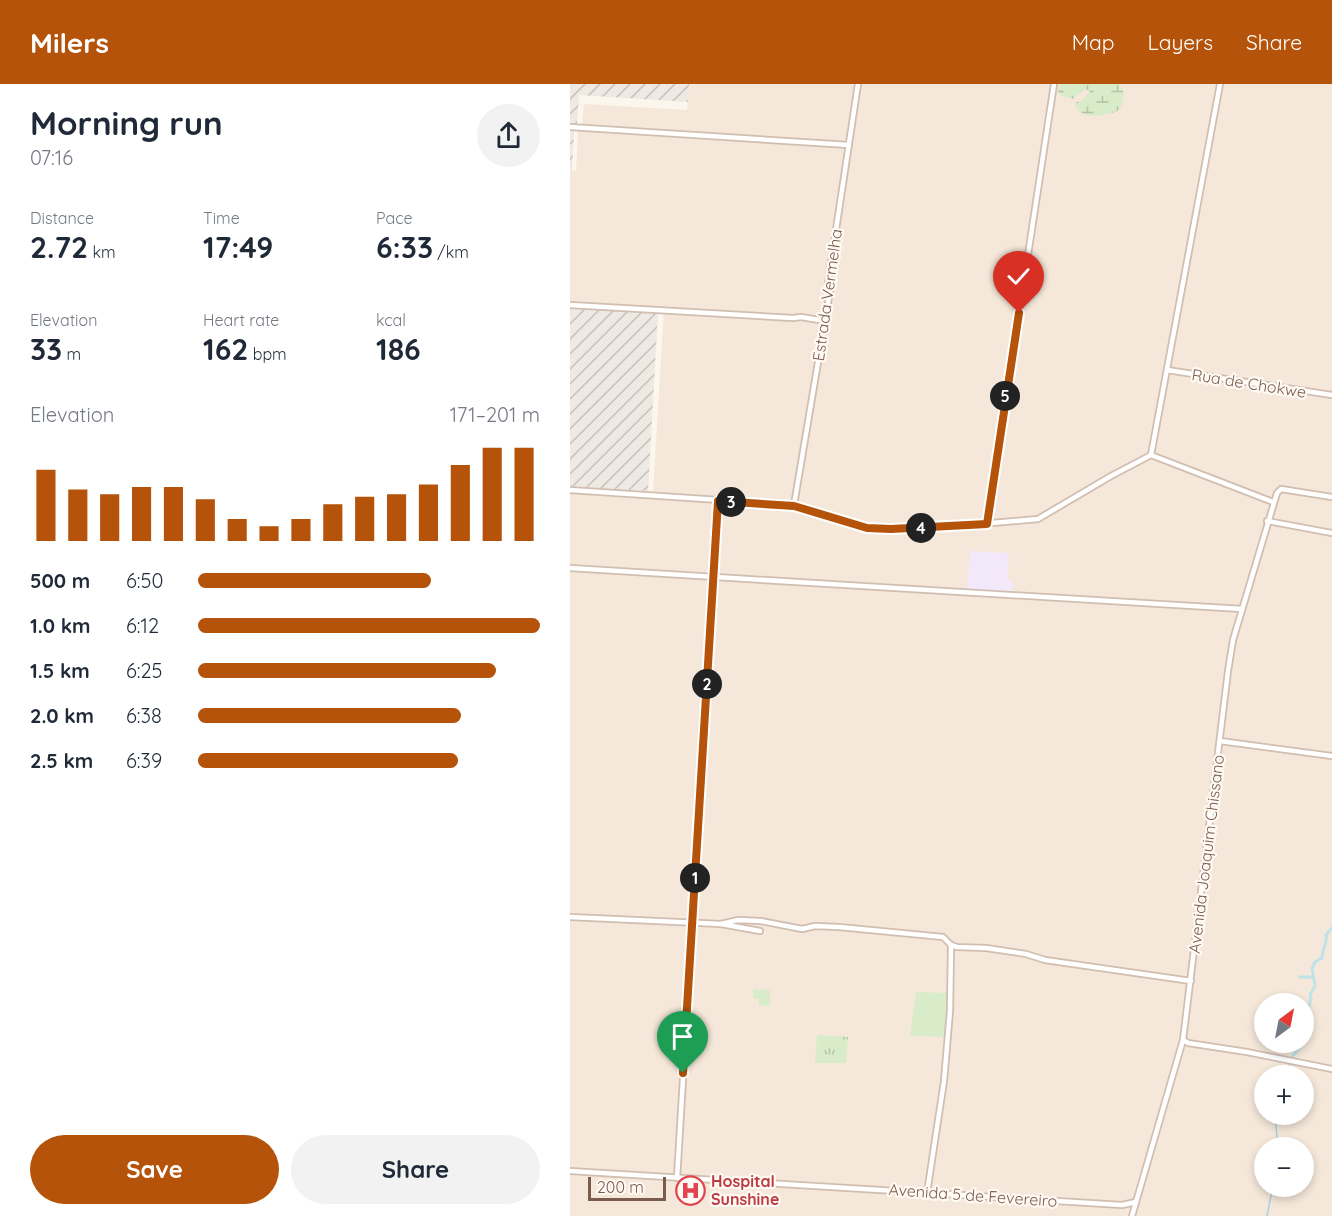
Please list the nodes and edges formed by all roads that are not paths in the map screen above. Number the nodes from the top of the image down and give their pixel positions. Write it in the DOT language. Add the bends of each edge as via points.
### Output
graph roads {
  1 [pos="858,84"];
  2 [pos="1054,84"];
  3 [pos="1220,84"];
  4 [pos="570,127"];
  5 [pos="849,145"];
  6 [pos="570,305"];
  7 [pos="825,321"];
  8 [pos="1167,370"];
  9 [pos="1332,395"];
  10 [pos="1151,455"];
  11 [pos="570,490"];
  12 [pos="1332,497"];
  13 [pos="718,501"];
  14 [pos="1274,502"];
  15 [pos="794,506"];
  16 [pos="1268,521"];
  17 [pos="987,524"];
  18 [pos="1332,533"];
  19 [pos="570,568"];
  20 [pos="714,576"];
  21 [pos="1242,609"];
  22 [pos="1220,741"];
  23 [pos="1332,756"];
  24 [pos="570,917"];
  25 [pos="693,924"];
  26 [pos="721,924"];
  27 [pos="760,931"];
  28 [pos="951,945"];
  29 [pos="1191,981"];
  30 [pos="1183,1040"];
  31 [pos="1206,1045"];
  32 [pos="1182,1047"];
  33 [pos="1332,1069"];
  34 [pos="570,1171"];
  35 [pos="677,1178"];
  36 [pos="927,1192"];
  37 [pos="1136,1202"];
  38 [pos="1123,1205"];
  39 [pos="1133,1213"];
  1 -- 5 [label="street, Estrada Vermelha"];
  2 -- 17 [label="street"];
  3 -- 8 [label="street"];
  4 -- 5 [label="street"];
  5 -- 7 [label="street, Estrada Vermelha"];
  6 -- 7 [label="street"];
  7 -- 15 [label="street, Estrada Vermelha"];
  8 -- 9 [label="street, Rua de Chokwe"];
  8 -- 10 [label="street"];
  10 -- 14 [label="street"];
  10 -- 17 [label="street" via="1038,519"];
  11 -- 13 [label="street"];
  12 -- 14 [label="street, Avenida Joaquim Chissano" via="1281,489"];
  13 -- 15 [label="street"];
  13 -- 20 [label="street"];
  14 -- 16 [label="street, Avenida Joaquim Chissano"];
  15 -- 17 [label="street" via="867,528"];
  16 -- 18 [label="street"];
  16 -- 21 [label="street, Avenida Joaquim Chissano"];
  19 -- 20 [label="street"];
  20 -- 21 [label="street"];
  20 -- 25 [label="street"];
  21 -- 22 [label="street, Avenida Joaquim Chissano" via="1232,647"];
  22 -- 23 [label="street"];
  22 -- 29 [label="street, Avenida Joaquim Chissano"];
  24 -- 25 [label="street"];
  25 -- 26 [label="street"];
  25 -- 35 [label="street"];
  26 -- 27 [label="street"];
  26 -- 28 [label="street" via="761,921 802,929 815,926 900,933 943,937"];
  28 -- 29 [label="street"];
  28 -- 36 [label="street" via="944,1081"];
  29 -- 30 [label="street, Avenida Joaquim Chissano"];
  30 -- 31 [label="street"];
  30 -- 32 [label="street, Avenida Joaquim Chissano"];
  31 -- 32 [label="street"];
  31 -- 33 [label="street"];
  32 -- 37 [label="street, Avenida Joaquim Chissano"];
  34 -- 35 [label="street"];
  35 -- 36 [label="street, Avenida 5 de Fevereiro"];
  36 -- 38 [label="street, Avenida 5 de Fevereiro"];
  37 -- 38 [label="street"];
  37 -- 39 [label="street, Avenida Joaquim Chissano"];
  38 -- 39 [label="street"];
}
